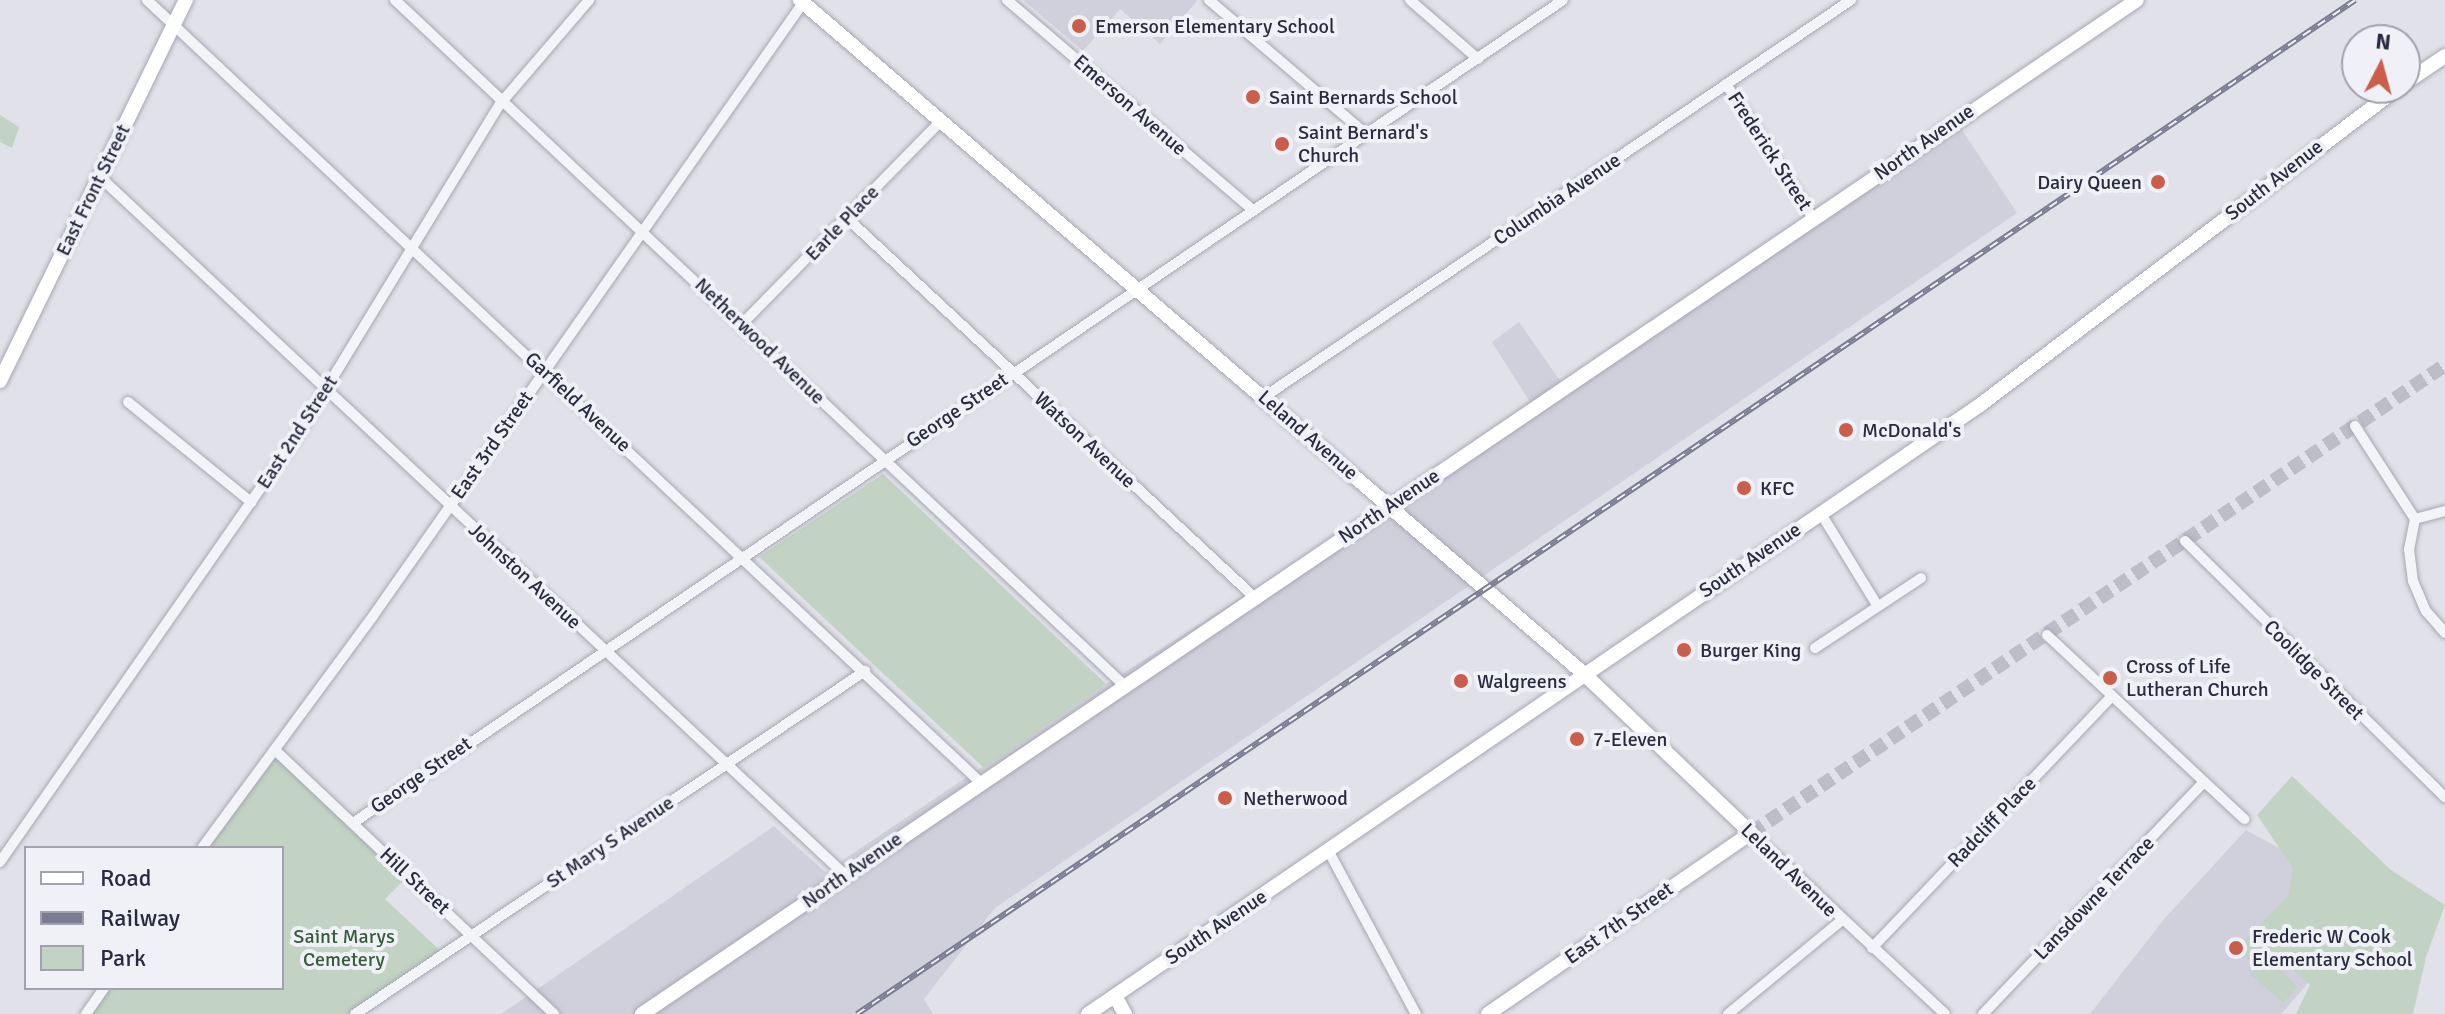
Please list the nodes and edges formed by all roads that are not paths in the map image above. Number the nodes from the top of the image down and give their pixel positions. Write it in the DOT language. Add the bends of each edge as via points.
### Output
graph roads {
  1 [pos="147,0"];
  2 [pos="186,0"];
  3 [pos="395,0"];
  4 [pos="589,0"];
  5 [pos="1007,0"];
  6 [pos="1209,0"];
  7 [pos="1410,0"];
  8 [pos="1563,0"];
  9 [pos="1851,0"];
  10 [pos="2137,0"];
  11 [pos="803,1"];
  12 [pos="175,24"];
  13 [pos="2445,56"];
  14 [pos="1478,59"];
  15 [pos="2421,72"];
  16 [pos="1726,84"];
  17 [pos="504,99"];
  18 [pos="2377,104"];
  19 [pos="940,122"];
  20 [pos="1366,134"];
  21 [pos="100,177"];
  22 [pos="1253,210"];
  23 [pos="847,218"];
  24 [pos="1813,218"];
  25 [pos="642,229"];
  26 [pos="414,246"];
  27 [pos="1138,288"];
  28 [pos="743,323"];
  29 [pos="544,371"];
  30 [pos="1013,372"];
  31 [pos="0,381"];
  32 [pos="326,389"];
  33 [pos="1264,397"];
  34 [pos="128,402"];
  35 [pos="2355,426"];
  36 [pos="883,458"];
  37 [pos="251,502"];
  38 [pos="449,505"];
  39 [pos="1390,506"];
  40 [pos="2445,511"];
  41 [pos="1820,512"];
  42 [pos="2415,519"];
  43 [pos="2185,541"];
  44 [pos="743,555"];
  45 [pos="1921,578"];
  46 [pos="1253,596"];
  47 [pos="1877,605"];
  48 [pos="2445,633"];
  49 [pos="2047,635"];
  50 [pos="1815,648"];
  51 [pos="604,649"];
  52 [pos="865,671"];
  53 [pos="1583,673"];
  54 [pos="1123,684"];
  55 [pos="2112,696"];
  56 [pos="275,750"];
  57 [pos="726,764"];
  58 [pos="979,781"];
  59 [pos="2204,782"];
  60 [pos="2445,797"];
  61 [pos="2244,819"];
  62 [pos="353,823"];
  63 [pos="1751,833"];
  64 [pos="203,846"];
  65 [pos="1328,850"];
  66 [pos="0,862"];
  67 [pos="845,875"];
  68 [pos="1841,921"];
  69 [pos="472,935"];
  70 [pos="1872,948"];
  71 [pos="103,990"];
  72 [pos="1115,996"];
  73 [pos="86,1014"];
  74 [pos="355,1014"];
  75 [pos="554,1014"];
  76 [pos="642,1014"];
  77 [pos="1088,1014"];
  78 [pos="1125,1014"];
  79 [pos="1416,1014"];
  80 [pos="1488,1014"];
  81 [pos="1728,1014"];
  82 [pos="1945,1014"];
  83 [pos="1983,1014"];
  1 -- 12 [label="street, Garfield Avenue"];
  2 -- 12 [label="street, East Front Street"];
  3 -- 17 [label="street, Netherwood Avenue"];
  4 -- 17 [label="street, East 2nd Street"];
  5 -- 22 [label="street, Emerson Avenue"];
  6 -- 20 [label="street"];
  7 -- 14 [label="street"];
  8 -- 14 [label="street, George Street"];
  9 -- 16 [label="street, Columbia Avenue"];
  10 -- 24 [label="street, North Avenue"];
  11 -- 19 [label="street, Leland Avenue"];
  11 -- 25 [label="street, East 3rd Street"];
  12 -- 21 [label="street, East Front Street"];
  12 -- 26 [label="street, Garfield Avenue"];
  13 -- 15 [label="street"];
  14 -- 20 [label="street, George Street"];
  16 -- 24 [label="street, Frederick Street"];
  16 -- 33 [label="street, Columbia Avenue"];
  17 -- 25 [label="street, Netherwood Avenue"];
  17 -- 26 [label="street, East 2nd Street"];
  18 -- 41 [label="street, South Avenue" via="2083,331"];
  19 -- 23 [label="street, Earle Place"];
  19 -- 27 [label="street, Leland Avenue"];
  20 -- 22 [label="street, George Street"];
  21 -- 31 [label="street, East Front Street"];
  21 -- 32 [label="street, Johnston Avenue"];
  22 -- 27 [label="street, George Street"];
  23 -- 28 [label="street, Earle Place"];
  23 -- 30 [label="street, Watson Avenue"];
  24 -- 39 [label="street, North Avenue"];
  25 -- 28 [label="street, Netherwood Avenue"];
  25 -- 29 [label="street, East 3rd Street"];
  26 -- 29 [label="street, Garfield Avenue"];
  26 -- 32 [label="street, East 2nd Street"];
  27 -- 30 [label="street, George Street"];
  27 -- 33 [label="street, Leland Avenue"];
  28 -- 36 [label="street, Netherwood Avenue"];
  29 -- 38 [label="street, East 3rd Street"];
  29 -- 44 [label="street, Garfield Avenue"];
  30 -- 36 [label="street, George Street"];
  30 -- 46 [label="street, Watson Avenue"];
  32 -- 37 [label="street, East 2nd Street"];
  32 -- 38 [label="street, Johnston Avenue"];
  33 -- 39 [label="street, Leland Avenue"];
  34 -- 37 [label="street"];
  35 -- 42 [label="street"];
  36 -- 44 [label="street, George Street"];
  36 -- 54 [label="street, Netherwood Avenue"];
  37 -- 66 [label="street, East 2nd Street"];
  38 -- 51 [label="street, Johnston Avenue"];
  38 -- 56 [label="street, East 3rd Street"];
  39 -- 46 [label="street, North Avenue"];
  39 -- 53 [label="street, Leland Avenue"];
  40 -- 42 [label="street"];
  41 -- 47 [label="street"];
  41 -- 53 [label="street, South Avenue"];
  42 -- 48 [label="street" via="2409,549 2413,581 2426,611"];
  43 -- 60 [label="street, Coolidge Street"];
  44 -- 51 [label="street, George Street"];
  44 -- 52 [label="street, Garfield Avenue"];
  45 -- 47 [label="street"];
  46 -- 54 [label="street, North Avenue"];
  47 -- 50 [label="street"];
  49 -- 55 [label="street"];
  51 -- 57 [label="street, Johnston Avenue"];
  51 -- 62 [label="street, George Street"];
  52 -- 57 [label="street, St Mary S Avenue"];
  52 -- 58 [label="street, Garfield Avenue"];
  53 -- 63 [label="street, Leland Avenue"];
  53 -- 65 [label="street, South Avenue"];
  54 -- 58 [label="street, North Avenue"];
  55 -- 59 [label="street"];
  55 -- 70 [label="street, Radcliff Place"];
  56 -- 62 [label="street, Hill Street"];
  56 -- 64 [label="street, East 3rd Street"];
  57 -- 67 [label="street, Johnston Avenue"];
  57 -- 69 [label="street, St Mary S Avenue"];
  58 -- 67 [label="street, North Avenue"];
  59 -- 61 [label="street"];
  59 -- 83 [label="street, Lansdowne Terrace"];
  62 -- 69 [label="street, Hill Street"];
  63 -- 68 [label="street, Leland Avenue"];
  63 -- 80 [label="street, East 7th Street"];
  65 -- 72 [label="street, South Avenue"];
  65 -- 79 [label="street"];
  67 -- 76 [label="street, North Avenue"];
  68 -- 70 [label="street, Leland Avenue"];
  68 -- 81 [label="street"];
  69 -- 74 [label="street, St Mary S Avenue"];
  69 -- 75 [label="street, Hill Street"];
  70 -- 82 [label="street, Leland Avenue"];
  71 -- 73 [label="street"];
  72 -- 77 [label="street, South Avenue"];
  72 -- 78 [label="street"];
}
